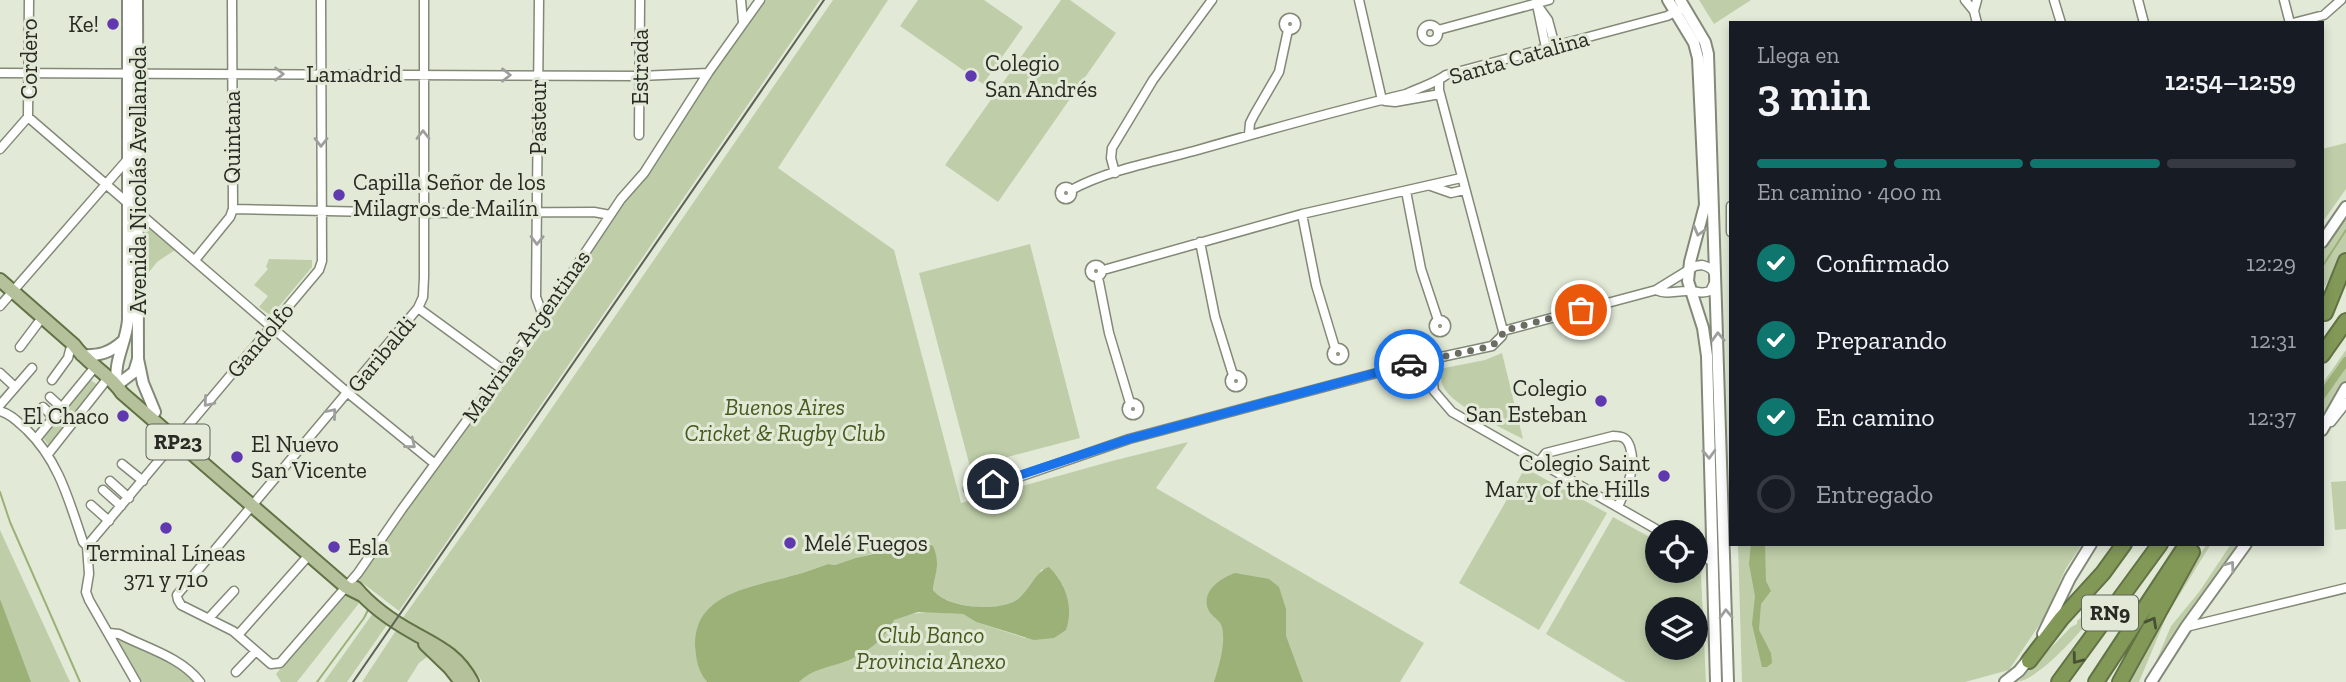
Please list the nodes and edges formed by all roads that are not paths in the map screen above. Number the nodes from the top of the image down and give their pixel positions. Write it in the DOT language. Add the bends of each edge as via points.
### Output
graph roads {
  1 [pos="29,0"];
  2 [pos="128,0"];
  3 [pos="138,0"];
  4 [pos="232,0"];
  5 [pos="321,0"];
  6 [pos="424,0"];
  7 [pos="539,0"];
  8 [pos="640,0"];
  9 [pos="741,0"];
  10 [pos="760,0"];
  11 [pos="1212,0"];
  12 [pos="1359,0"];
  13 [pos="1549,0"];
  14 [pos="1668,0"];
  15 [pos="1965,0"];
  16 [pos="1977,0"];
  17 [pos="2054,0"];
  18 [pos="2138,0"];
  19 [pos="2284,0"];
  20 [pos="2341,0"];
  21 [pos="1536,2"];
  22 [pos="1680,6"];
  23 [pos="1974,11"];
  24 [pos="1976,21"];
  25 [pos="2059,21"];
  26 [pos="2143,21"];
  27 [pos="2291,21"];
  28 [pos="2300,21"];
  29 [pos="743,23"];
  30 [pos="1288,30"];
  31 [pos="1438,30"];
  32 [pos="1551,47"];
  33 [pos="0,73"];
  34 [pos="29,73"];
  35 [pos="133,73"];
  36 [pos="708,73"];
  37 [pos="232,74"];
  38 [pos="321,74"];
  39 [pos="423,75"];
  40 [pos="539,75"];
  41 [pos="640,76"];
  42 [pos="1439,82"];
  43 [pos="1440,94"];
  44 [pos="1382,100"];
  45 [pos="28,117"];
  46 [pos="1249,134"];
  47 [pos="639,135"];
  48 [pos="0,149"];
  49 [pos="133,158"];
  50 [pos="1115,173"];
  51 [pos="1461,178"];
  52 [pos="105,184"];
  53 [pos="1431,186"];
  54 [pos="1071,190"];
  55 [pos="1464,190"];
  56 [pos="1406,191"];
  57 [pos="128,204"];
  58 [pos="2346,207"];
  59 [pos="233,209"];
  60 [pos="321,212"];
  61 [pos="138,213"];
  62 [pos="424,213"];
  63 [pos="538,213"];
  64 [pos="610,215"];
  65 [pos="1302,215"];
  66 [pos="2324,239"];
  67 [pos="1200,242"];
  68 [pos="195,260"];
  69 [pos="2346,261"];
  70 [pos="1688,271"];
  71 [pos="1716,279"];
  72 [pos="0,280"];
  73 [pos="2346,284"];
  74 [pos="1656,290"];
  75 [pos="1691,290"];
  76 [pos="5,296"];
  77 [pos="418,308"];
  78 [pos="543,316"];
  79 [pos="2324,316"];
  80 [pos="1438,320"];
  81 [pos="2346,321"];
  82 [pos="38,323"];
  83 [pos="271,327"];
  84 [pos="1503,331"];
  85 [pos="125,339"];
  86 [pos="20,347"];
  87 [pos="1335,348"];
  88 [pos="2324,352"];
  89 [pos="75,353"];
  90 [pos="138,359"];
  91 [pos="1430,361"];
  92 [pos="95,367"];
  93 [pos="32,368"];
  94 [pos="503,370"];
  95 [pos="0,373"];
  96 [pos="1233,375"];
  97 [pos="51,380"];
  98 [pos="113,381"];
  99 [pos="15,387"];
  100 [pos="2346,388"];
  101 [pos="348,393"];
  102 [pos="50,397"];
  103 [pos="1130,403"];
  104 [pos="2346,403"];
  105 [pos="0,405"];
  106 [pos="43,407"];
  107 [pos="62,408"];
  108 [pos="0,411"];
  109 [pos="155,412"];
  110 [pos="54,418"];
  111 [pos="2324,427"];
  112 [pos="2324,429"];
  113 [pos="178,438"];
  114 [pos="36,439"];
  115 [pos="48,454"];
  116 [pos="1539,462"];
  117 [pos="122,464"];
  118 [pos="432,467"];
  119 [pos="110,481"];
  120 [pos="143,481"];
  121 [pos="968,489"];
  122 [pos="103,490"];
  123 [pos="128,498"];
  124 [pos="91,505"];
  125 [pos="254,505"];
  126 [pos="121,506"];
  127 [pos="1618,507"];
  128 [pos="108,521"];
  129 [pos="1645,523"];
  130 [pos="87,546"];
  131 [pos="2090,546"];
  132 [pos="2123,546"];
  133 [pos="2159,546"];
  134 [pos="2186,546"];
  135 [pos="2195,546"];
  136 [pos="2245,546"];
  137 [pos="309,555"];
  138 [pos="1708,559"];
  139 [pos="1713,562"];
  140 [pos="349,584"];
  141 [pos="2346,588"];
  142 [pos="234,591"];
  143 [pos="210,617"];
  144 [pos="2186,627"];
  145 [pos="108,633"];
  146 [pos="413,633"];
  147 [pos="238,635"];
  148 [pos="256,651"];
  149 [pos="2029,661"];
  150 [pos="236,672"];
  151 [pos="136,682"];
  152 [pos="200,682"];
  153 [pos="461,682"];
  154 [pos="472,682"];
  155 [pos="1716,682"];
  156 [pos="1728,682"];
  157 [pos="2005,682"];
  158 [pos="2059,682"];
  159 [pos="2096,682"];
  160 [pos="2120,682"];
  161 [pos="2151,682"];
  1 -- 34 [label="street, Cordero"];
  2 -- 35 [label="main road, Avenida Nicolás Avellaneda"];
  3 -- 35 [label="main road, Avenida Nicolás Avellaneda"];
  4 -- 37 [label="street, Quintana"];
  5 -- 38 [label="street, Gandolfo"];
  6 -- 39 [label="street, Garibaldi"];
  7 -- 40 [label="street, Pasteur"];
  8 -- 41 [label="street, Estrada"];
  9 -- 29 [label="street"];
  10 -- 29 [label="street, Malvinas Argentinas"];
  11 -- 50 [label="street" via="1153,80 1112,148"];
  12 -- 44 [label="street"];
  13 -- 21 [label="street"];
  14 -- 22 [label="main road"];
  15 -- 23 [label="street"];
  16 -- 23 [label="street"];
  17 -- 25 [label="street"];
  18 -- 26 [label="street"];
  19 -- 27 [label="street"];
  20 -- 28 [label="street" via="2323,15"];
  21 -- 31 [label="street"];
  21 -- 32 [label="street"];
  22 -- 32 [label="street, Santa Catalina" via="1667,16"];
  22 -- 70 [label="main road, one-way" via="1698,58 1705,205"];
  22 -- 71 [label="main road" via="1708,54"];
  23 -- 24 [label="street"];
  29 -- 36 [label="street, Malvinas Argentinas"];
  30 -- 46 [label="street" via="1279,72 1250,123"];
  32 -- 42 [label="street, Santa Catalina" via="1446,75"];
  33 -- 34 [label="street, Lamadrid"];
  34 -- 35 [label="street, Lamadrid"];
  34 -- 45 [label="street, Cordero"];
  35 -- 37 [label="street, Lamadrid"];
  35 -- 49 [label="main road, Avenida Nicolás Avellaneda"];
  36 -- 41 [label="street, Lamadrid"];
  36 -- 64 [label="street, Malvinas Argentinas" via="644,173"];
  37 -- 38 [label="street, Lamadrid, one-way"];
  37 -- 59 [label="street, Quintana"];
  38 -- 39 [label="street, Lamadrid"];
  38 -- 60 [label="street, Gandolfo, one-way"];
  39 -- 40 [label="street, Lamadrid, one-way"];
  62 -- 39 [label="street, Garibaldi, one-way"];
  40 -- 41 [label="street, Lamadrid"];
  40 -- 63 [label="street, Pasteur"];
  41 -- 47 [label="street, Estrada"];
  42 -- 43 [label="street, Santa Catalina"];
  42 -- 44 [label="street"];
  43 -- 44 [label="street"];
  43 -- 51 [label="street, Santa Catalina"];
  44 -- 46 [label="street"];
  45 -- 48 [label="street, Cordero"];
  45 -- 52 [label="street"];
  46 -- 50 [label="street"];
  49 -- 52 [label="street"];
  49 -- 57 [label="main road, Avenida Nicolás Avellaneda"];
  49 -- 61 [label="main road, Avenida Nicolás Avellaneda"];
  50 -- 54 [label="street"];
  51 -- 53 [label="street"];
  51 -- 55 [label="street, Santa Catalina"];
  52 -- 57 [label="street"];
  52 -- 76 [label="street"];
  53 -- 55 [label="street" via="1451,193"];
  53 -- 56 [label="street"];
  55 -- 84 [label="street, Santa Catalina"];
  56 -- 65 [label="street"];
  56 -- 80 [label="street" via="1421,269"];
  57 -- 61 [label="street"];
  57 -- 85 [label="main road, Avenida Nicolás Avellaneda"];
  58 -- 66 [label="main road"];
  59 -- 60 [label="street"];
  59 -- 68 [label="street, Quintana"];
  60 -- 62 [label="street"];
  60 -- 83 [label="street, Gandolfo" via="319,270"];
  61 -- 68 [label="street"];
  61 -- 90 [label="main road, Avenida Nicolás Avellaneda"];
  62 -- 63 [label="street"];
  62 -- 77 [label="street, Garibaldi" via="423,287"];
  63 -- 64 [label="street"];
  63 -- 78 [label="street, Pasteur, one-way" via="536,297"];
  64 -- 78 [label="street, Malvinas Argentinas"];
  65 -- 67 [label="street"];
  65 -- 87 [label="street"];
  67 -- 96 [label="street" via="1215,317"];
  67 -- 103 [label="street" via="1100,273 1109,333"];
  68 -- 83 [label="street"];
  69 -- 79 [label="highway"];
  70 -- 71 [label="street" via="1709,267"];
  70 -- 74 [label="street"];
  70 -- 75 [label="main road"];
  71 -- 75 [label="street" via="1704,294"];
  156 -- 71 [label="main road, one-way"];
  72 -- 76 [label="main road, RP23"];
  73 -- 79 [label="highway"];
  74 -- 75 [label="street"];
  74 -- 84 [label="street"];
  75 -- 139 [label="main road, one-way" via="1706,349"];
  76 -- 82 [label="main road, RP23"];
  76 -- 89 [label="main road, RP23" via="74,345"];
  77 -- 94 [label="street"];
  77 -- 101 [label="street, Garibaldi"];
  78 -- 94 [label="street, Malvinas Argentinas"];
  81 -- 88 [label="highway"];
  82 -- 86 [label="street"];
  82 -- 89 [label="main road, RP23"];
  83 -- 101 [label="street"];
  83 -- 113 [label="street, Gandolfo, one-way"];
  84 -- 91 [label="street" via="1492,346"];
  85 -- 89 [label="main road, Avenida Nicolás Avellaneda" via="105,354"];
  85 -- 98 [label="main road, Avenida Nicolás Avellaneda"];
  89 -- 92 [label="main road, RP23"];
  89 -- 97 [label="street"];
  90 -- 98 [label="main road" via="131,375"];
  90 -- 109 [label="main road, Avenida Nicolás Avellaneda"];
  91 -- 116 [label="street" via="1440,401"];
  91 -- 121 [label="street" via="1129,439 1013,479"];
  92 -- 98 [label="main road, RP23"];
  92 -- 107 [label="street"];
  93 -- 99 [label="street"];
  94 -- 118 [label="street, Malvinas Argentinas"];
  95 -- 99 [label="street"];
  98 -- 109 [label="main road, RP23"];
  98 -- 113 [label="main road, RP23"];
  98 -- 115 [label="street"];
  99 -- 105 [label="street"];
  100 -- 111 [label="main road"];
  101 -- 118 [label="street, one-way"];
  125 -- 101 [label="street, Garibaldi, one-way"];
  102 -- 107 [label="street"];
  104 -- 112 [label="street"];
  106 -- 110 [label="street"];
  107 -- 110 [label="street"];
  108 -- 114 [label="street"];
  109 -- 113 [label="main road, RP23"];
  110 -- 114 [label="street"];
  113 -- 120 [label="street, Gandolfo"];
  113 -- 125 [label="main road, RP23"];
  114 -- 115 [label="street"];
  115 -- 130 [label="street"];
  116 -- 127 [label="street"];
  116 -- 127 [label="street" via="1546,453 1623,437 1633,467"];
  117 -- 120 [label="street"];
  118 -- 140 [label="street, Malvinas Argentinas"];
  119 -- 123 [label="street"];
  120 -- 123 [label="street, Gandolfo"];
  122 -- 126 [label="street"];
  123 -- 126 [label="street, Gandolfo"];
  124 -- 128 [label="street"];
  125 -- 137 [label="main road, RP23"];
  125 -- 140 [label="main road, RP23"];
  125 -- 143 [label="street, Garibaldi" via="177,595 181,605"];
  126 -- 128 [label="street, Gandolfo"];
  127 -- 129 [label="street"];
  128 -- 130 [label="street, Gandolfo"];
  130 -- 145 [label="street" via="86,592"];
  131 -- 149 [label="main road"];
  132 -- 149 [label="highway"];
  133 -- 158 [label="highway, RN9, one-way"];
  134 -- 159 [label="highway, RN9"];
  160 -- 135 [label="highway, one-way"];
  144 -- 136 [label="main road, one-way"];
  137 -- 140 [label="main road, RP23"];
  137 -- 147 [label="street"];
  138 -- 139 [label="street"];
  139 -- 155 [label="main road"];
  140 -- 146 [label="main road, RP23"];
  140 -- 148 [label="street, Malvinas Argentinas" via="280,663 271,664"];
  141 -- 144 [label="street"];
  142 -- 143 [label="street"];
  143 -- 147 [label="street"];
  144 -- 161 [label="main road"];
  145 -- 151 [label="street"];
  145 -- 152 [label="street" via="179,662"];
  146 -- 153 [label="main road, RP23"];
  146 -- 154 [label="main road, RP23" via="448,651"];
  147 -- 148 [label="street"];
  148 -- 150 [label="street"];
  149 -- 157 [label="main road"];
}
